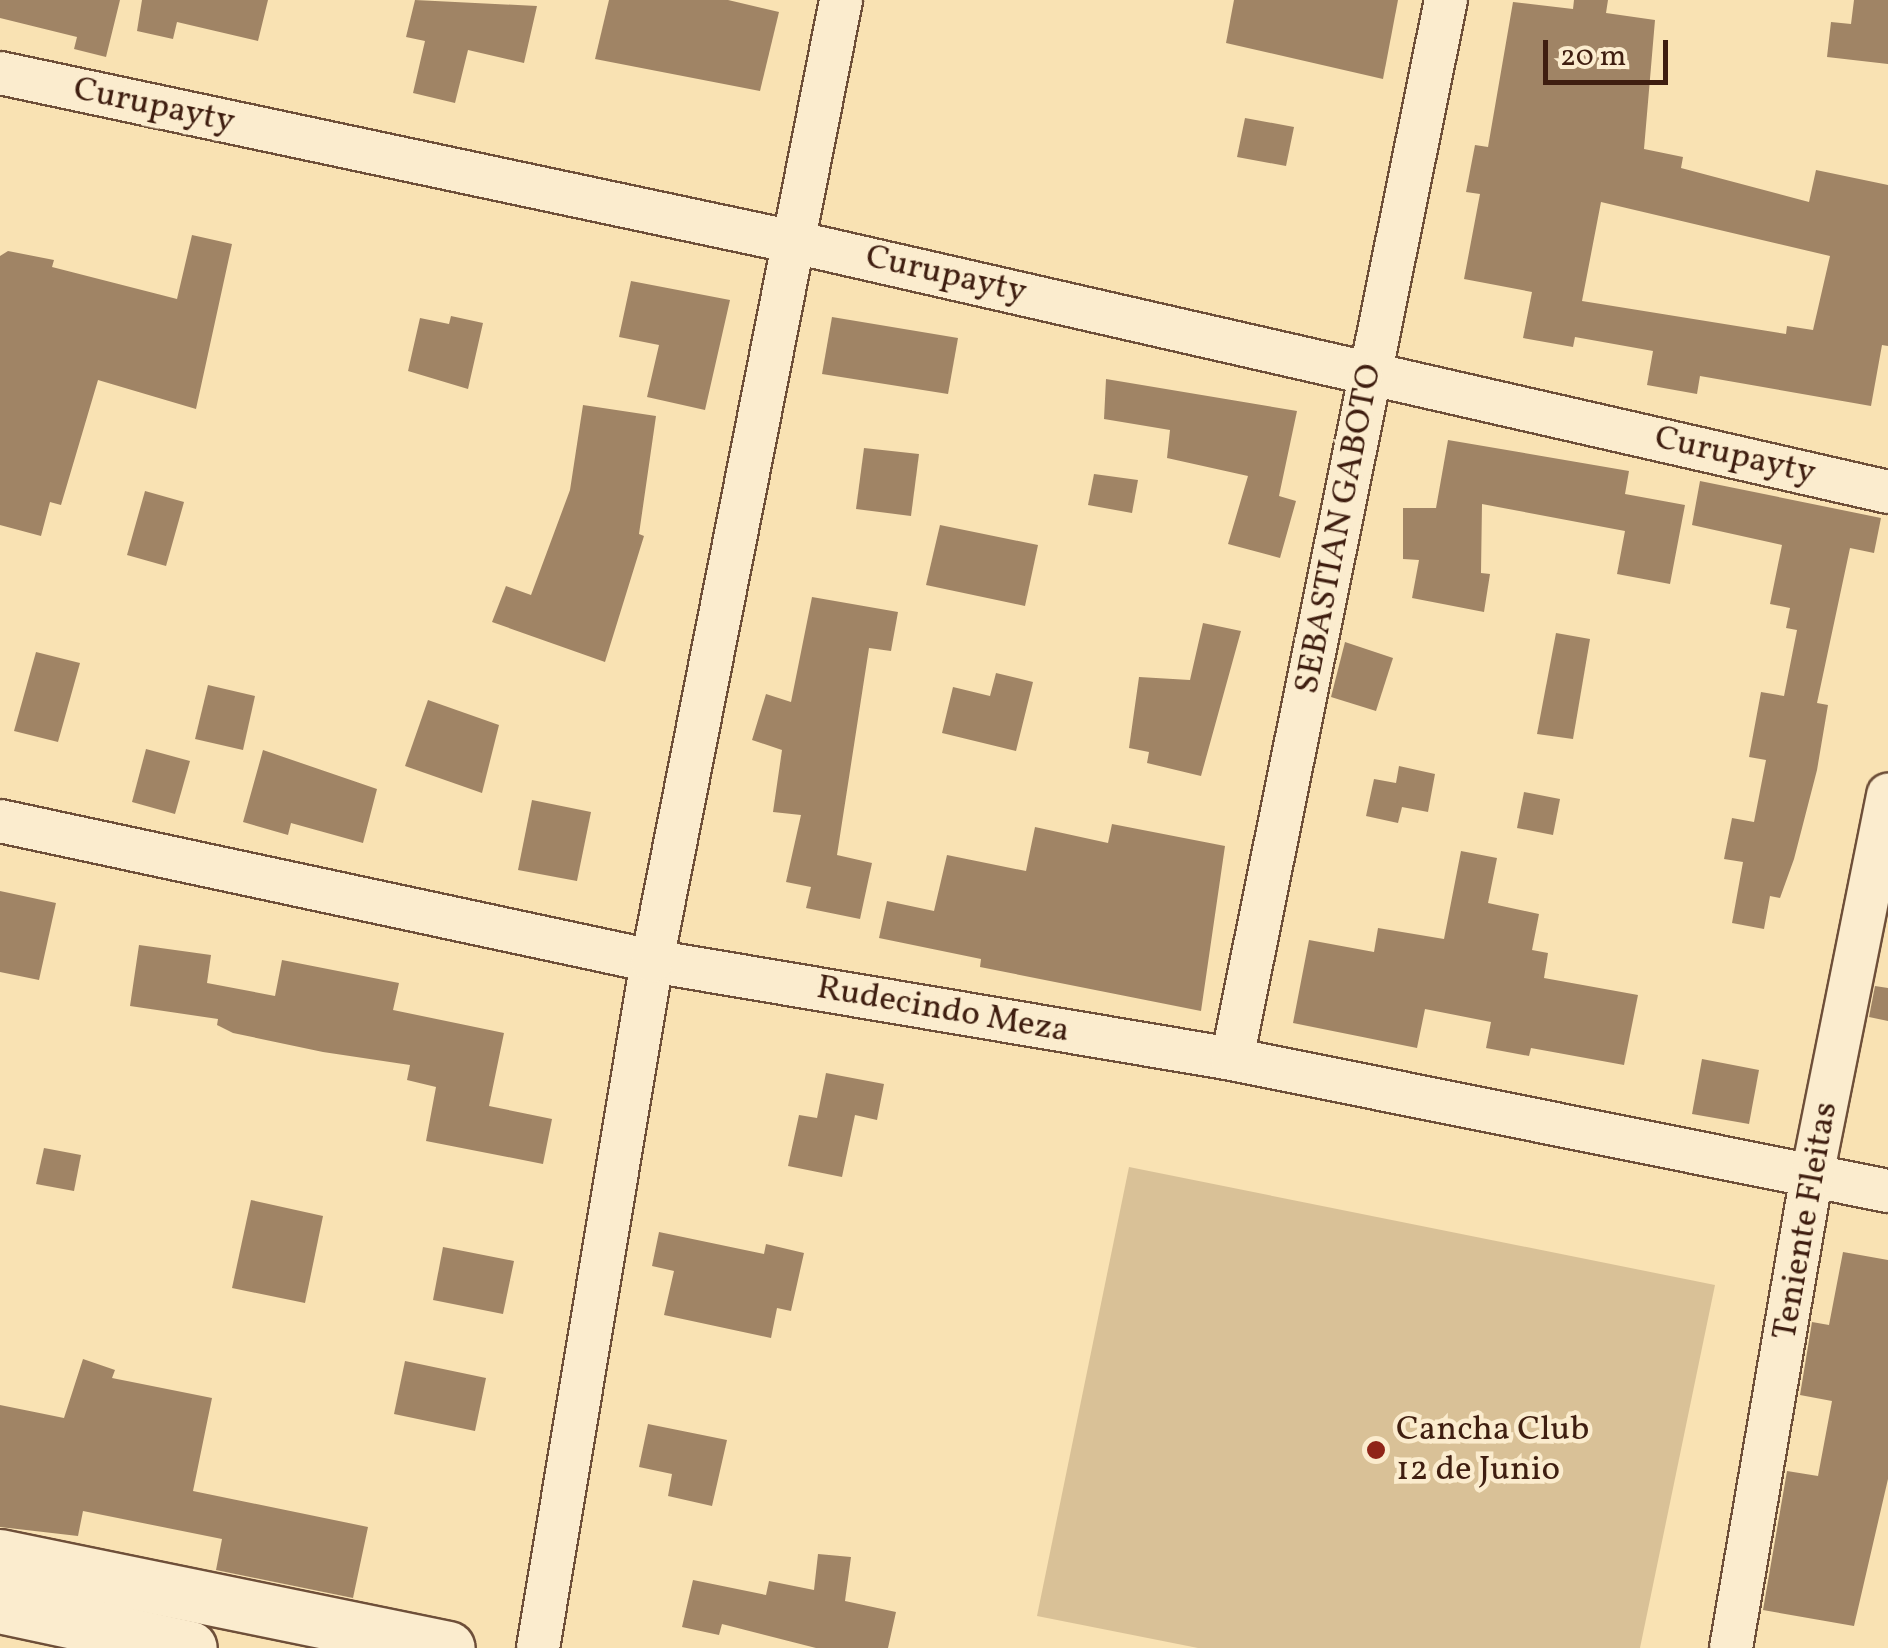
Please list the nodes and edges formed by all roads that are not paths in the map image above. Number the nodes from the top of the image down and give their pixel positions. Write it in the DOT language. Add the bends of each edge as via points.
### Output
graph roads {
  1 [pos="841,0"];
  2 [pos="1446,0"];
  3 [pos="0,73"];
  4 [pos="794,242"];
  5 [pos="1371,370"];
  6 [pos="1888,492"];
  7 [pos="1888,795"];
  8 [pos="0,821"];
  9 [pos="652,961"];
  10 [pos="1232,1059"];
  11 [pos="1812,1176"];
  12 [pos="1888,1191"];
  13 [pos="0,1556"];
  14 [pos="0,1607"];
  15 [pos="191,1648"];
  16 [pos="449,1648"];
  17 [pos="538,1648"];
  18 [pos="1731,1648"];
  1 -- 4 [label="street"];
  2 -- 5 [label="street, SEBASTIAN GABOTO"];
  3 -- 4 [label="street, Curupayty"];
  4 -- 5 [label="street, Curupayty"];
  4 -- 9 [label="street"];
  5 -- 6 [label="street, Curupayty"];
  5 -- 10 [label="street, SEBASTIAN GABOTO"];
  7 -- 11 [label="street, Teniente Fleitas"];
  8 -- 9 [label="street, Rudecindo Meza"];
  9 -- 10 [label="street, Rudecindo Meza"];
  9 -- 17 [label="street"];
  10 -- 11 [label="street, Rudecindo Meza"];
  11 -- 12 [label="street, Rudecindo Meza"];
  11 -- 18 [label="street, Teniente Fleitas"];
  13 -- 16 [label="street"];
  14 -- 15 [label="street"];
}
